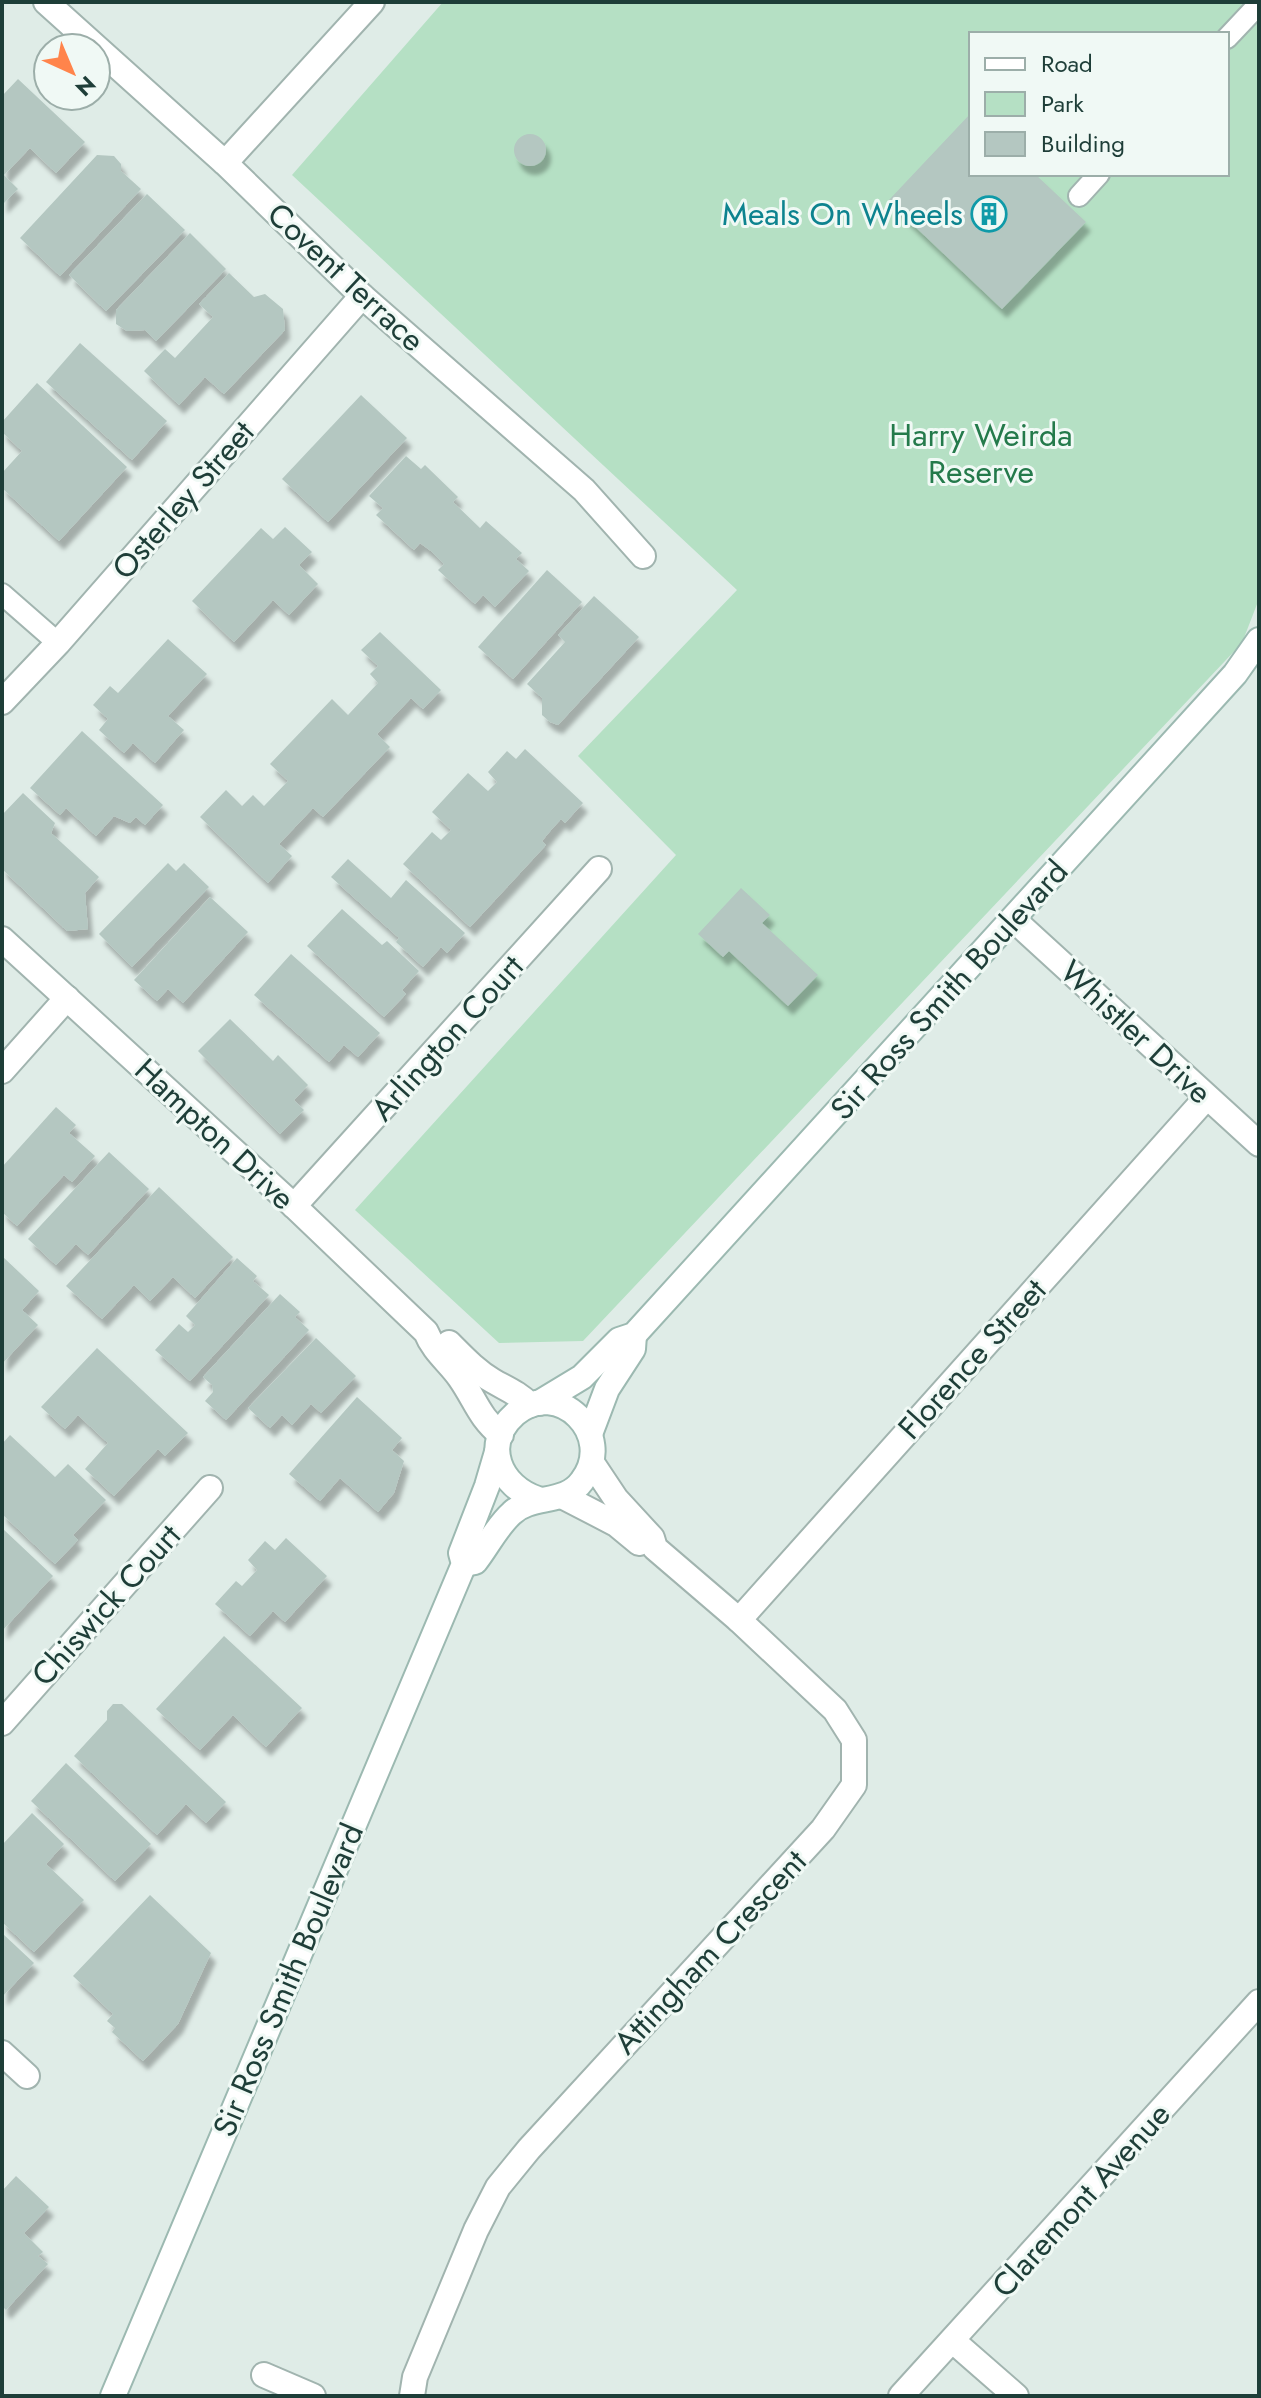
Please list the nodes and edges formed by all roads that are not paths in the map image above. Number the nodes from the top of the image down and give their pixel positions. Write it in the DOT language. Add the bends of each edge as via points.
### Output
graph roads {
  1 [pos="46,2"];
  2 [pos="372,2"];
  3 [pos="1259,4"];
  4 [pos="1229,36"];
  5 [pos="225,163"];
  6 [pos="1097,176"];
  7 [pos="1079,196"];
  8 [pos="362,296"];
  9 [pos="643,556"];
  10 [pos="2,594"];
  11 [pos="1259,640"];
  12 [pos="58,643"];
  13 [pos="2,702"];
  14 [pos="599,869"];
  15 [pos="1013,919"];
  16 [pos="2,939"];
  17 [pos="67,998"];
  18 [pos="2,1071"];
  19 [pos="1206,1098"];
  20 [pos="1259,1144"];
  21 [pos="294,1206"];
  22 [pos="426,1332"];
  23 [pos="634,1335"];
  24 [pos="534,1404"];
  25 [pos="590,1434"];
  26 [pos="499,1444"];
  27 [pos="592,1463"];
  28 [pos="210,1488"];
  29 [pos="550,1497"];
  30 [pos="655,1548"];
  31 [pos="464,1564"];
  32 [pos="739,1620"];
  33 [pos="2,1723"];
  34 [pos="1259,2002"];
  35 [pos="2,2053"];
  36 [pos="27,2076"];
  37 [pos="953,2341"];
  38 [pos="264,2375"];
  39 [pos="113,2396"];
  40 [pos="313,2396"];
  41 [pos="412,2396"];
  42 [pos="901,2396"];
  43 [pos="1016,2396"];
  1 -- 5 [label="street, Covent Terrace"];
  2 -- 5 [label="street"];
  3 -- 4 [label="lane"];
  5 -- 8 [label="street, Covent Terrace"];
  6 -- 7 [label="lane"];
  8 -- 9 [label="street, Covent Terrace" via="584,490"];
  8 -- 12 [label="street, Osterley Street"];
  10 -- 12 [label="lane"];
  11 -- 15 [label="street, Sir Ross Smith Boulevard" via="1235,674"];
  12 -- 13 [label="street, Osterley Street"];
  14 -- 21 [label="street, Arlington Court"];
  15 -- 19 [label="street, Whistler Drive"];
  15 -- 23 [label="street, Sir Ross Smith Boulevard"];
  16 -- 17 [label="street, Hampton Drive"];
  17 -- 18 [label="street"];
  17 -- 21 [label="street, Hampton Drive"];
  19 -- 20 [label="street, Whistler Drive"];
  19 -- 32 [label="street, Florence Street"];
  21 -- 22 [label="street, Hampton Drive"];
  22 -- 24 [label="street, Hampton Drive" via="442,1336 470,1364"];
  22 -- 26 [label="street, Hampton Drive"];
  23 -- 24 [label="street, Sir Ross Smith Boulevard" via="619,1340 582,1377"];
  23 -- 25 [label="street, Sir Ross Smith Boulevard" via="633,1349 607,1389"];
  24 -- 25 [label="street" via="570,1409"];
  24 -- 26 [label="street" via="507,1423"];
  25 -- 27 [label="street"];
  26 -- 29 [label="street" via="505,1478 525,1495"];
  26 -- 31 [label="street, Sir Ross Smith Boulevard" via="461,1553"];
  27 -- 29 [label="street" via="582,1482"];
  27 -- 30 [label="street, Attingham Crescent"];
  28 -- 33 [label="street, Chiswick Court"];
  29 -- 30 [label="street, Attingham Crescent" via="616,1524 644,1548"];
  29 -- 31 [label="street, Sir Ross Smith Boulevard" via="512,1512 475,1562"];
  30 -- 32 [label="street, Attingham Crescent"];
  31 -- 39 [label="street, Sir Ross Smith Boulevard"];
  32 -- 41 [label="street, Attingham Crescent" via="835,1710 854,1740 854,1785 823,1829 498,2187 445,2303"];
  34 -- 37 [label="street, Claremont Avenue"];
  35 -- 36 [label="street"];
  37 -- 42 [label="street, Claremont Avenue"];
  37 -- 43 [label="street"];
  38 -- 40 [label="street"];
}
